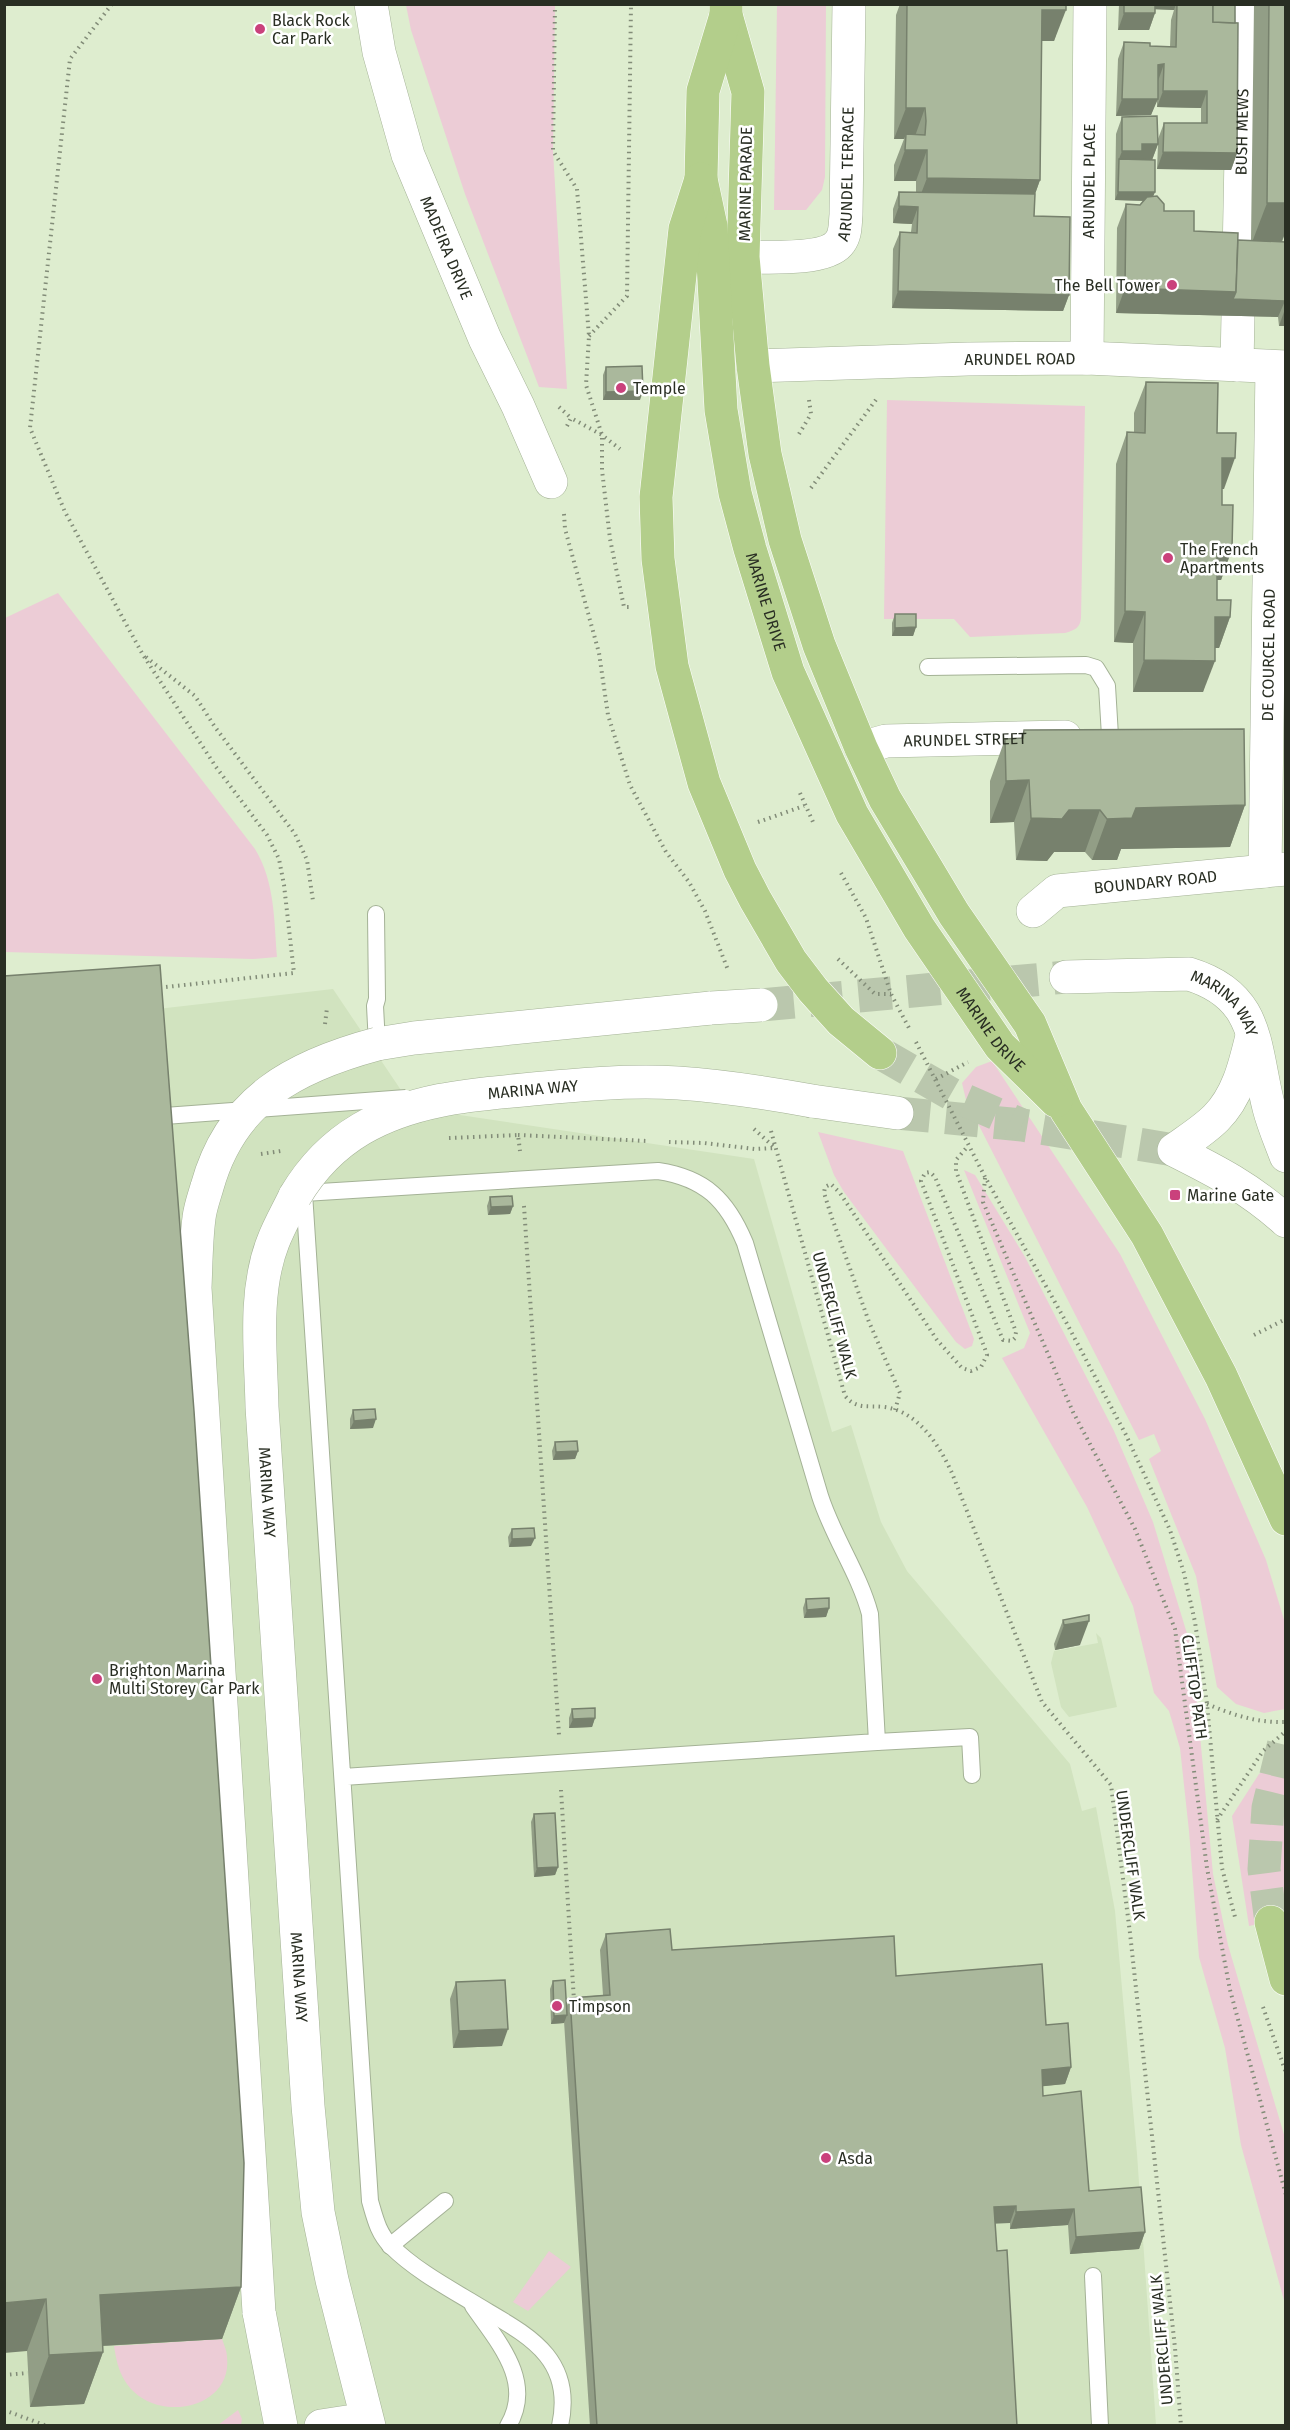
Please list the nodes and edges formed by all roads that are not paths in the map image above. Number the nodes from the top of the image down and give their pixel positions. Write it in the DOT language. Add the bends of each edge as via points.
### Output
graph roads {
  1 [pos="371,4"];
  2 [pos="849,4"];
  3 [pos="1090,4"];
  4 [pos="1244,4"];
  5 [pos="726,10"];
  6 [pos="701,180"];
  7 [pos="743,257"];
  8 [pos="1239,258"];
  9 [pos="1238,315"];
  10 [pos="1087,358"];
  11 [pos="1237,364"];
  12 [pos="753,366"];
  13 [pos="1279,367"];
  14 [pos="557,495"];
  15 [pos="928,667"];
  16 [pos="1276,735"];
  17 [pos="1110,736"];
  18 [pos="1144,736"];
  19 [pos="1233,736"];
  20 [pos="861,748"];
  21 [pos="1275,870"];
  22 [pos="1033,911"];
  23 [pos="376,914"];
  24 [pos="1066,977"];
  25 [pos="761,1005"];
  26 [pos="1253,1032"];
  27 [pos="377,1044"];
  28 [pos="880,1053"];
  29 [pos="458,1096"];
  30 [pos="1066,1110"];
  31 [pos="897,1113"];
  32 [pos="150,1118"];
  33 [pos="1286,1156"];
  34 [pos="1286,1221"];
  35 [pos="1286,1519"];
  36 [pos="878,1742"];
  37 [pos="972,1775"];
  38 [pos="343,1777"];
  39 [pos="1271,1922"];
  40 [pos="1273,1988"];
  41 [pos="445,2201"];
  42 [pos="390,2246"];
  43 [pos="1093,2276"];
  44 [pos="470,2302"];
  45 [pos="280,2426"];
  46 [pos="321,2426"];
  47 [pos="362,2426"];
  48 [pos="369,2426"];
  49 [pos="508,2426"];
  50 [pos="560,2426"];
  51 [pos="1100,2426"];
  1 -- 14 [label="street, MADEIRA DRIVE" via="379,52 408,155 484,339"];
  2 -- 7 [label="street, ARUNDEL TERRACE" via="846,215 842,239 835,248 819,254"];
  3 -- 10 [label="street, ARUNDEL PLACE"];
  4 -- 8 [label="street, BUSH MEWS"];
  5 -- 6 [label="main road, MARINE DRIVE" via="704,91"];
  5 -- 7 [label="main road, MARINE PARADE" via="747,92"];
  6 -- 28 [label="main road" via="685,230 656,497 658,559 672,666 704,783 759,907 813,990 841,1021"];
  6 -- 30 [label="main road, MARINE DRIVE" via="711,226 721,410 733,482 788,672 852,814 919,928 1000,1046"];
  7 -- 12 [label="main road, MARINE PARADE"];
  9 -- 11 [label="street"];
  10 -- 11 [label="street, ARUNDEL ROAD"];
  10 -- 12 [label="street, ARUNDEL ROAD"];
  11 -- 13 [label="street, ARUNDEL ROAD"];
  12 -- 20 [label="main road, MARINE DRIVE" via="765,454 785,540 819,645"];
  13 -- 16 [label="street, DE COURCEL ROAD"];
  15 -- 17 [label="lane" via="1086,664 1096,668 1107,686"];
  16 -- 19 [label="street"];
  16 -- 21 [label="street, DE COURCEL ROAD"];
  17 -- 18 [label="street, ARUNDEL STREET"];
  17 -- 20 [label="street, ARUNDEL STREET" via="886,741"];
  20 -- 30 [label="main road, MARINE DRIVE" via="885,799 954,914 1030,1024"];
  21 -- 22 [label="street, BOUNDARY ROAD" via="1057,891"];
  23 -- 27 [label="lane"];
  24 -- 26 [label="street, MARINA WAY" via="1189,974 1209,980 1227,992"];
  25 -- 27 [label="street, bridge" via="621,1016"];
  26 -- 33 [label="street, MARINA WAY" via="1269,1108"];
  26 -- 34 [label="street" via="1246,1064 1232,1098 1216,1119 1174,1150 1238,1183"];
  27 -- 45 [label="street, bridge" via="317,1063 278,1084 253,1105 223,1145 210,1174 199,1216 195,1288 259,2312"];
  29 -- 31 [label="street, MARINA WAY, bridge" via="569,1086 676,1083 765,1092"];
  29 -- 32 [label="lane, bridge"];
  29 -- 48 [label="street, MARINA WAY, bridge" via="413,1108 360,1130 317,1164 295,1196 273,1242 262,1292 262,1407 318,2212"];
  30 -- 35 [label="main road, MARINE DRIVE" via="1162,1262 1221,1376"];
  36 -- 37 [label="lane" via="970,1737"];
  36 -- 38 [label="lane"];
  36 -- 38 [label="lane" via="866,1600 823,1508 745,1243 731,1214 715,1194 665,1172 304,1193"];
  38 -- 42 [label="lane" via="369,2192 377,2227"];
  39 -- 40 [label="main road"];
  41 -- 42 [label="lane"];
  42 -- 44 [label="lane"];
  43 -- 51 [label="lane"];
  44 -- 49 [label="lane" via="515,2373 518,2397"];
  44 -- 50 [label="lane" via="516,2326 547,2356 563,2393"];
  46 -- 47 [label="street" via="347,2422"];
}
